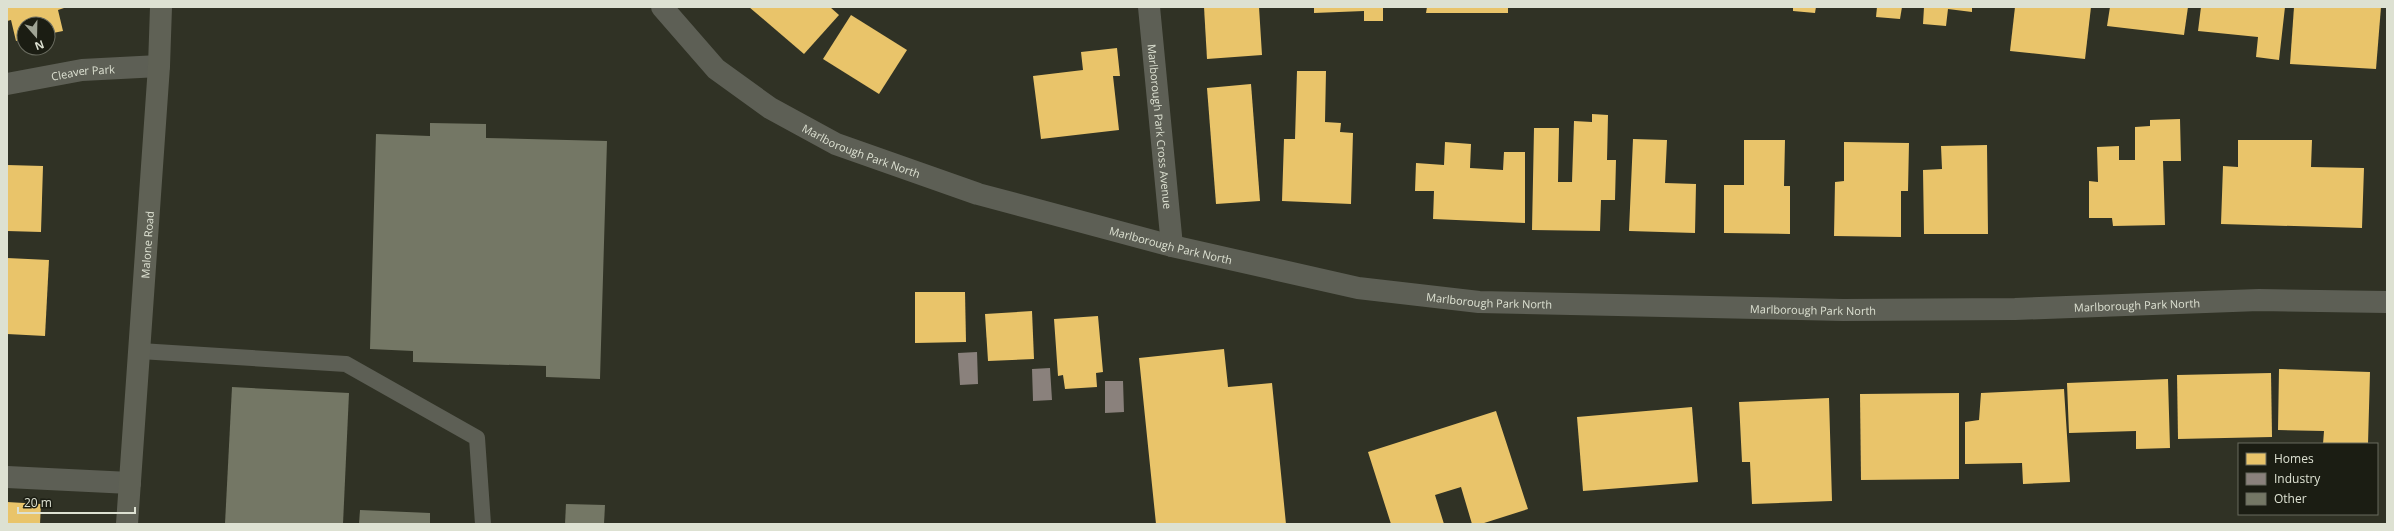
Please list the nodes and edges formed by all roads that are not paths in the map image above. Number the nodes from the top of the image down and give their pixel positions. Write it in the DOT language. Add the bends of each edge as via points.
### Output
graph roads {
  1 [pos="161,7"];
  2 [pos="662,7"];
  3 [pos="1149,7"];
  4 [pos="160,66"];
  5 [pos="7,84"];
  6 [pos="1172,246"];
  7 [pos="2387,302"];
  8 [pos="140,352"];
  9 [pos="7,477"];
  10 [pos="130,483"];
  11 [pos="127,524"];
  12 [pos="483,524"];
  1 -- 4 [label="main road, Malone Road"];
  2 -- 6 [label="street, Marlborough Park North" via="716,69 770,108 836,144 978,194"];
  3 -- 6 [label="street, Marlborough Park Cross Avenue"];
  4 -- 5 [label="street, Cleaver Park" via="82,70"];
  4 -- 8 [label="main road, Malone Road"];
  6 -- 7 [label="street, Marlborough Park North" via="1358,288 1479,302 1843,310 2015,309 2259,300"];
  8 -- 10 [label="main road, Malone Road"];
  8 -- 12 [label="lane" via="346,364 478,438"];
  9 -- 10 [label="street"];
  10 -- 11 [label="main road, Malone Road"];
}
